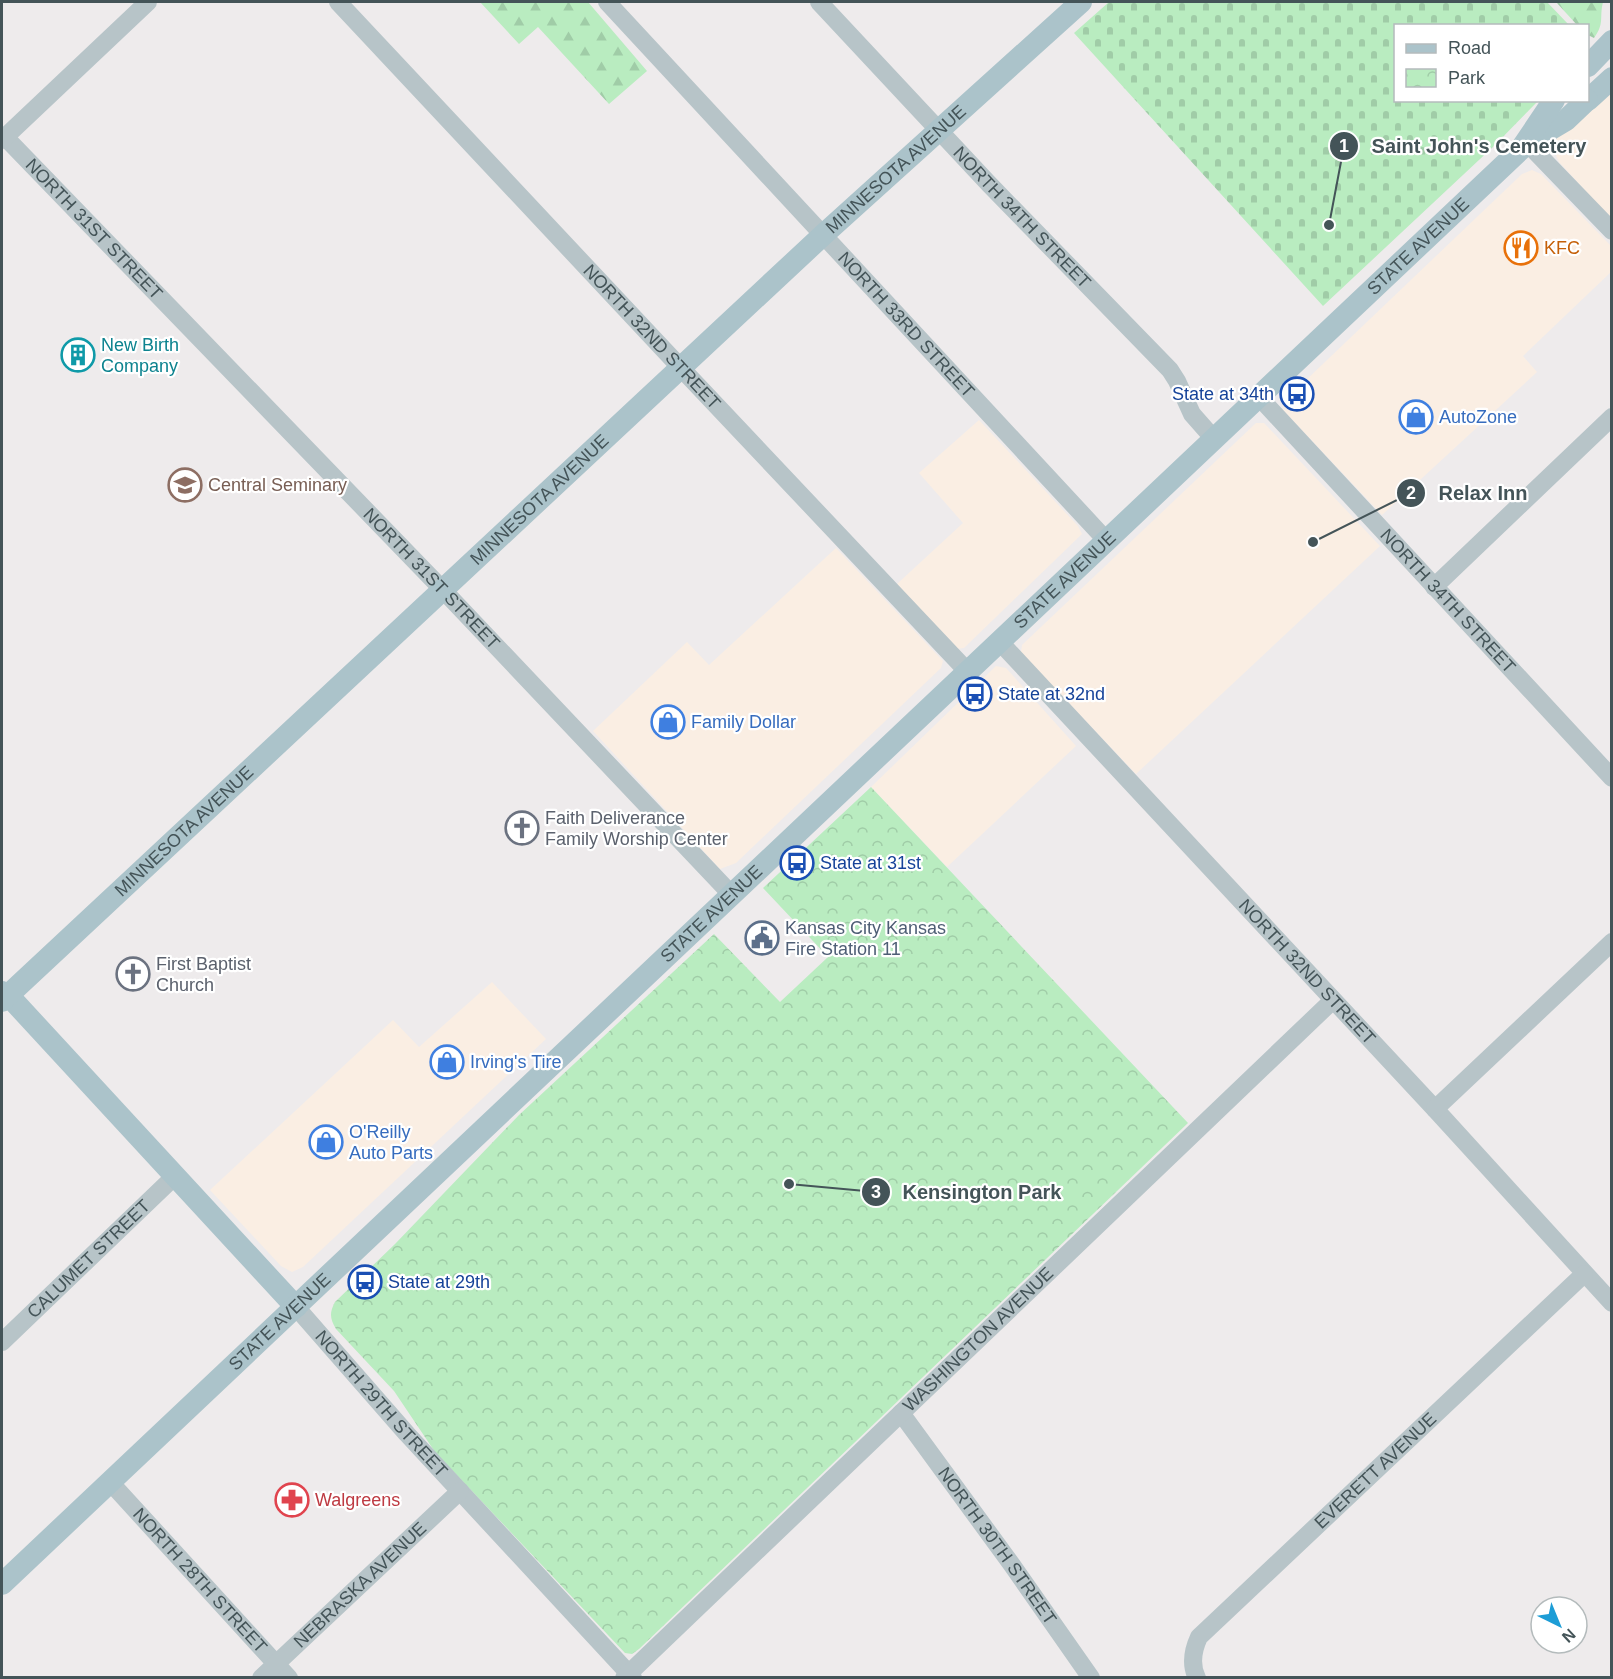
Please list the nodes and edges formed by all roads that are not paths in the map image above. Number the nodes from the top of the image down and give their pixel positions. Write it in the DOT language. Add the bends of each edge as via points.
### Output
graph roads {
  1 [pos="148,2"];
  2 [pos="338,2"];
  3 [pos="607,2"];
  4 [pos="819,2"];
  5 [pos="1081,2"];
  6 [pos="1611,42"];
  7 [pos="1589,64"];
  8 [pos="1611,78"];
  9 [pos="1589,98"];
  10 [pos="1553,102"];
  11 [pos="1585,102"];
  12 [pos="940,130"];
  13 [pos="3,139"];
  14 [pos="1527,143"];
  15 [pos="1611,231"];
  16 [pos="823,235"];
  17 [pos="681,368"];
  18 [pos="1259,397"];
  19 [pos="1611,417"];
  20 [pos="1214,439"];
  21 [pos="1106,540"];
  22 [pos="1434,587"];
  23 [pos="443,590"];
  24 [pos="999,641"];
  25 [pos="967,671"];
  26 [pos="1611,778"];
  27 [pos="730,894"];
  28 [pos="1611,942"];
  29 [pos="3,993"];
  30 [pos="1332,1000"];
  31 [pos="1435,1109"];
  32 [pos="175,1176"];
  33 [pos="1584,1274"];
  34 [pos="1611,1303"];
  35 [pos="296,1307"];
  36 [pos="2,1342"];
  37 [pos="902,1413"];
  38 [pos="111,1483"];
  39 [pos="460,1491"];
  40 [pos="2,1584"];
  41 [pos="276,1664"];
  42 [pos="629,1676"];
  43 [pos="261,1677"];
  44 [pos="289,1677"];
  45 [pos="1091,1677"];
  46 [pos="1197,1677"];
  1 -- 13 [label="street"];
  2 -- 17 [label="street, NORTH 32ND STREET"];
  3 -- 16 [label="street, NORTH 33RD STREET"];
  4 -- 12 [label="street, NORTH 34TH STREET"];
  5 -- 12 [label="main road, MINNESOTA AVENUE"];
  6 -- 7 [label="main road"];
  8 -- 9 [label="main road, STATE AVENUE"];
  10 -- 14 [label="main road, STATE AVENUE"];
  11 -- 14 [label="main road, STATE AVENUE" via="1566,120"];
  12 -- 16 [label="main road, MINNESOTA AVENUE"];
  12 -- 20 [label="street, NORTH 34TH STREET" via="1170,370 1192,414"];
  13 -- 23 [label="street, NORTH 31ST STREET"];
  14 -- 15 [label="street"];
  14 -- 18 [label="main road, STATE AVENUE"];
  16 -- 17 [label="main road, MINNESOTA AVENUE"];
  16 -- 21 [label="street, NORTH 33RD STREET"];
  17 -- 23 [label="main road, MINNESOTA AVENUE"];
  17 -- 25 [label="street, NORTH 32ND STREET"];
  18 -- 20 [label="main road, STATE AVENUE"];
  18 -- 22 [label="street, NORTH 34TH STREET"];
  19 -- 22 [label="street"];
  20 -- 21 [label="main road, STATE AVENUE"];
  21 -- 24 [label="main road, STATE AVENUE"];
  22 -- 26 [label="street, NORTH 34TH STREET"];
  23 -- 27 [label="street, NORTH 31ST STREET"];
  23 -- 29 [label="main road, MINNESOTA AVENUE"];
  24 -- 25 [label="main road, STATE AVENUE"];
  24 -- 30 [label="street, NORTH 32ND STREET"];
  25 -- 27 [label="main road, STATE AVENUE"];
  27 -- 35 [label="main road, STATE AVENUE"];
  28 -- 31 [label="street"];
  29 -- 32 [label="main road, NORTH 29TH STREET"];
  30 -- 31 [label="street, NORTH 32ND STREET"];
  30 -- 37 [label="street, WASHINGTON AVENUE"];
  31 -- 33 [label="street, NORTH 32ND STREET"];
  32 -- 35 [label="main road, NORTH 29TH STREET"];
  32 -- 36 [label="street, CALUMET STREET"];
  33 -- 34 [label="street, NORTH 32ND STREET"];
  33 -- 46 [label="street, EVERETT AVENUE" via="1198,1636 1192,1651"];
  35 -- 38 [label="main road, STATE AVENUE"];
  35 -- 39 [label="street, NORTH 29TH STREET"];
  37 -- 42 [label="street, WASHINGTON AVENUE"];
  37 -- 45 [label="street, NORTH 30TH STREET"];
  38 -- 40 [label="main road, STATE AVENUE"];
  38 -- 41 [label="street, NORTH 28TH STREET"];
  39 -- 41 [label="street, NEBRASKA AVENUE"];
  39 -- 42 [label="street, NORTH 29TH STREET"];
  41 -- 43 [label="street, NEBRASKA AVENUE"];
  41 -- 44 [label="street, NORTH 28TH STREET"];
}
